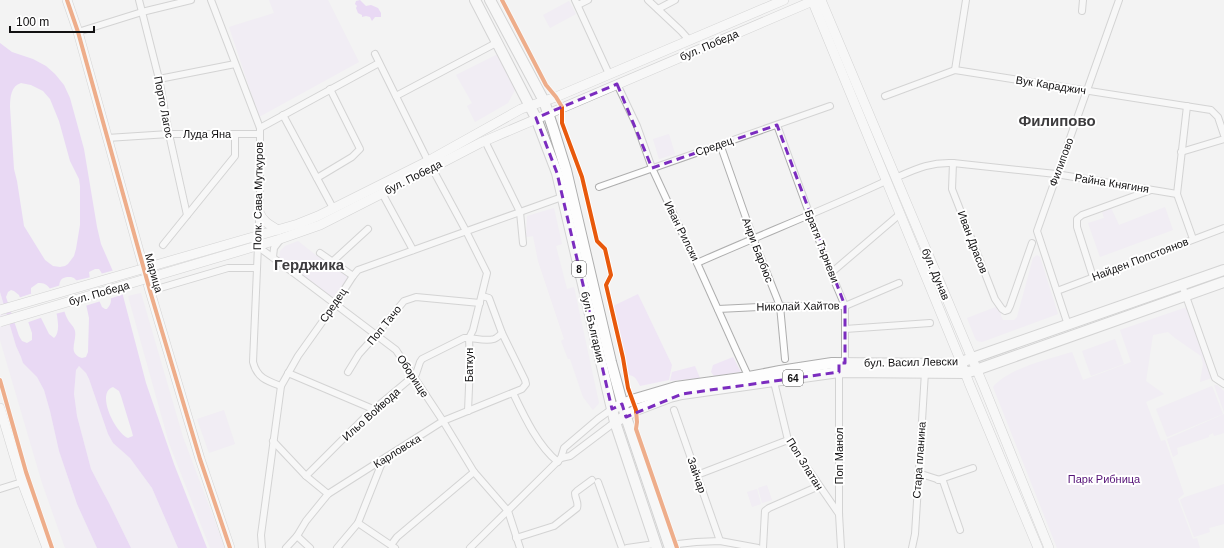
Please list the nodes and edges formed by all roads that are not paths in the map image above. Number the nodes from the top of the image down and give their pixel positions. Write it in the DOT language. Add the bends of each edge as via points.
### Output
graph roads {
  1 [pos="67,0"];
  2 [pos="139,0"];
  3 [pos="191,0"];
  4 [pos="211,0"];
  5 [pos="475,0"];
  6 [pos="490,0"];
  7 [pos="588,0"];
  8 [pos="648,0"];
  9 [pos="676,0"];
  10 [pos="784,0"];
  11 [pos="815,0"];
  12 [pos="966,0"];
  13 [pos="1083,0"];
  14 [pos="1119,0"];
  15 [pos="577,3"];
  16 [pos="658,9"];
  17 [pos="1082,11"];
  18 [pos="142,12"];
  19 [pos="78,32"];
  20 [pos="689,40"];
  21 [pos="498,42"];
  22 [pos="375,54"];
  23 [pos="379,63"];
  24 [pos="235,64"];
  25 [pos="954,70"];
  26 [pos="609,74"];
  27 [pos="159,79"];
  28 [pos="617,84"];
  29 [pos="330,90"];
  30 [pos="1087,91"];
  31 [pos="396,96"];
  32 [pos="885,96"];
  33 [pos="544,102"];
  34 [pos="530,106"];
  35 [pos="830,106"];
  36 [pos="1187,106"];
  37 [pos="548,113"];
  38 [pos="283,115"];
  39 [pos="536,118"];
  40 [pos="777,125"];
  41 [pos="260,131"];
  42 [pos="169,134"];
  43 [pos="235,134"];
  44 [pos="1224,135"];
  45 [pos="107,138"];
  46 [pos="1224,139"];
  47 [pos="485,141"];
  48 [pos="720,144"];
  49 [pos="1181,152"];
  50 [pos="953,163"];
  51 [pos="430,165"];
  52 [pos="652,168"];
  53 [pos="1056,174"];
  54 [pos="317,178"];
  55 [pos="895,178"];
  56 [pos="886,181"];
  57 [pos="599,187"];
  58 [pos="1151,190"];
  59 [pos="382,193"];
  60 [pos="1177,194"];
  61 [pos="562,197"];
  62 [pos="333,208"];
  63 [pos="259,212"];
  64 [pos="520,212"];
  65 [pos="900,214"];
  66 [pos="187,215"];
  67 [pos="810,215"];
  68 [pos="1224,228"];
  69 [pos="368,229"];
  70 [pos="466,231"];
  71 [pos="279,234"];
  72 [pos="258,236"];
  73 [pos="753,238"];
  74 [pos="1193,239"];
  75 [pos="523,243"];
  76 [pos="1032,243"];
  77 [pos="163,245"];
  78 [pos="257,246"];
  79 [pos="413,250"];
  80 [pos="320,253"];
  81 [pos="273,257"];
  82 [pos="332,262"];
  83 [pos="697,263"];
  84 [pos="257,268"];
  85 [pos="1224,270"];
  86 [pos="831,273"];
  87 [pos="353,276"];
  88 [pos="1093,277"];
  89 [pos="1224,282"];
  90 [pos="899,283"];
  91 [pos="1182,285"];
  92 [pos="150,291"];
  93 [pos="1057,291"];
  94 [pos="482,296"];
  95 [pos="1186,296"];
  96 [pos="335,304"];
  97 [pos="480,304"];
  98 [pos="780,306"];
  99 [pos="845,306"];
  100 [pos="718,309"];
  101 [pos="0,310"];
  102 [pos="0,322"];
  103 [pos="930,323"];
  104 [pos="1068,325"];
  105 [pos="845,329"];
  106 [pos="502,333"];
  107 [pos="376,335"];
  108 [pos="469,338"];
  109 [pos="785,359"];
  110 [pos="972,359"];
  111 [pos="961,362"];
  112 [pos="842,367"];
  113 [pos="976,370"];
  114 [pos="348,372"];
  115 [pos="924,372"];
  116 [pos="288,373"];
  117 [pos="965,373"];
  118 [pos="413,377"];
  119 [pos="750,380"];
  120 [pos="1224,383"];
  121 [pos="281,386"];
  122 [pos="775,386"];
  123 [pos="513,393"];
  124 [pos="622,404"];
  125 [pos="0,408"];
  126 [pos="373,409"];
  127 [pos="612,409"];
  128 [pos="674,410"];
  129 [pos="468,411"];
  130 [pos="626,417"];
  131 [pos="443,422"];
  132 [pos="616,422"];
  133 [pos="3,427"];
  134 [pos="788,440"];
  135 [pos="273,441"];
  136 [pos="383,460"];
  137 [pos="560,460"];
  138 [pos="973,468"];
  139 [pos="474,472"];
  140 [pos="918,473"];
  141 [pos="697,475"];
  142 [pos="306,476"];
  143 [pos="938,480"];
  144 [pos="22,482"];
  145 [pos="819,486"];
  146 [pos="0,489"];
  147 [pos="328,494"];
  148 [pos="508,512"];
  149 [pos="839,514"];
  150 [pos="358,522"];
  151 [pos="960,530"];
  152 [pos="297,536"];
  153 [pos="516,538"];
  154 [pos="720,541"];
  155 [pos="656,546"];
  156 [pos="393,547"];
  157 [pos="669,547"];
  158 [pos="47,548"];
  159 [pos="230,548"];
  160 [pos="262,548"];
  161 [pos="286,548"];
  162 [pos="310,548"];
  163 [pos="337,548"];
  164 [pos="470,548"];
  165 [pos="520,548"];
  166 [pos="622,548"];
  167 [pos="627,548"];
  168 [pos="758,548"];
  169 [pos="763,548"];
  170 [pos="842,548"];
  171 [pos="912,548"];
  172 [pos="1038,548"];
  173 [pos="1049,548"];
  1 -- 19 [label="main road, Марица"];
  2 -- 18 [label="street, Порто Лагос"];
  3 -- 18 [label="street"];
  4 -- 24 [label="street, Полк. Сава Муткуров"];
  5 -- 21 [label="main road, бул. България / 8"];
  6 -- 33 [label="main road, бул. България / 8"];
  7 -- 15 [label="street"];
  8 -- 16 [label="street"];
  9 -- 16 [label="street"];
  10 -- 20 [label="main road, бул. Победа"];
  11 -- 28 [label="main road, бул. Победа"];
  11 -- 55 [label="main road, бул. Дунав"];
  11 -- 56 [label="main road, бул. Дунав"];
  12 -- 25 [label="street"];
  13 -- 17 [label="street"];
  14 -- 30 [label="street, Филипово"];
  15 -- 26 [label="street"];
  16 -- 20 [label="street"];
  18 -- 19 [label="street"];
  18 -- 27 [label="street, Порто Лагос"];
  19 -- 45 [label="main road, Марица"];
  20 -- 26 [label="main road, бул. Победа"];
  21 -- 31 [label="street"];
  21 -- 34 [label="main road, бул. България / 8"];
  22 -- 23 [label="street"];
  23 -- 29 [label="street"];
  23 -- 31 [label="street"];
  24 -- 27 [label="street"];
  24 -- 41 [label="street, Полк. Сава Муткуров"];
  25 -- 30 [label="street, Вук Караджич"];
  25 -- 32 [label="street, Вук Караджич"];
  26 -- 33 [label="main road, бул. Победа"];
  27 -- 42 [label="street, Порто Лагос"];
  28 -- 37 [label="main road, бул. Победа"];
  28 -- 52 [label="street, Иван Рилски"];
  29 -- 38 [label="street"];
  29 -- 54 [label="street" via="360,149 352,157"];
  30 -- 36 [label="street, Вук Караджич"];
  30 -- 53 [label="street, Филипово"];
  31 -- 51 [label="street"];
  33 -- 34 [label="main road, бул. Победа"];
  33 -- 37 [label="main road, бул. България / 8"];
  34 -- 39 [label="main road, бул. България / 8"];
  34 -- 51 [label="main road, бул. Победа" via="520,109"];
  35 -- 40 [label="street, Средец"];
  36 -- 44 [label="street, Вук Караджич" via="1211,110 1218,117"];
  36 -- 49 [label="street"];
  37 -- 39 [label="main road, бул. Победа"];
  37 -- 124 [label="main road, бул. България / 8" via="566,170"];
  38 -- 41 [label="street"];
  38 -- 54 [label="street"];
  39 -- 47 [label="main road, бул. Победа"];
  39 -- 61 [label="main road, бул. България / 8"];
  40 -- 48 [label="street, Средец"];
  40 -- 67 [label="street, Братя Търневи"];
  41 -- 43 [label="street, Луда Яна"];
  41 -- 63 [label="street, Полк. Сава Муткуров"];
  42 -- 43 [label="street, Луда Яна"];
  42 -- 45 [label="street, Луда Яна"];
  42 -- 66 [label="street, Порто Лагос"];
  43 -- 66 [label="street" via="235,156"];
  45 -- 92 [label="main road, Марица"];
  46 -- 49 [label="street"];
  47 -- 51 [label="main road, бул. Победа"];
  47 -- 64 [label="street"];
  48 -- 52 [label="street, Средец"];
  48 -- 73 [label="street, Анри Барбюс"];
  49 -- 60 [label="street"];
  50 -- 53 [label="street, Райна Княгиня"];
  50 -- 55 [label="street, Райна Княгиня" via="940,162 923,166"];
  50 -- 76 [label="street, Иван Драсов" via="952,189 992,292 1005,311 1010,306"];
  51 -- 59 [label="main road, бул. Победа"];
  51 -- 62 [label="main road, бул. Победа"];
  51 -- 70 [label="street"];
  52 -- 57 [label="street, Средец"];
  52 -- 83 [label="street, Иван Рилски"];
  53 -- 58 [label="street, Райна Княгиня"];
  53 -- 93 [label="street, Филипово" via="1037,231"];
  54 -- 62 [label="street"];
  55 -- 110 [label="main road, бул. Дунав"];
  56 -- 65 [label="main road, бул. Дунав"];
  56 -- 67 [label="street"];
  58 -- 60 [label="street, Райна Княгиня"];
  58 -- 88 [label="street" via="1082,215 1077,220"];
  59 -- 71 [label="main road, бул. Победа" via="320,225"];
  59 -- 79 [label="street"];
  60 -- 74 [label="street"];
  61 -- 64 [label="street, Средец"];
  61 -- 127 [label="main road, бул. България / 8"];
  62 -- 71 [label="main road, бул. Победа"];
  63 -- 71 [label="main road" via="261,218"];
  63 -- 72 [label="street, Полк. Сава Муткуров"];
  64 -- 70 [label="street, Средец"];
  64 -- 75 [label="street"];
  65 -- 86 [label="street"];
  65 -- 111 [label="main road, бул. Дунав"];
  66 -- 77 [label="street"];
  67 -- 73 [label="street"];
  67 -- 86 [label="street, Братя Търневи"];
  68 -- 74 [label="street, Найден Попстоянов"];
  69 -- 82 [label="street"];
  70 -- 79 [label="street, Средец"];
  70 -- 94 [label="street, Баткун" via="487,273"];
  71 -- 72 [label="main road, бул. Победа"];
  71 -- 78 [label="main road, бул. Победа"];
  71 -- 81 [label="street"];
  72 -- 78 [label="street, Полк. Сава Муткуров"];
  72 -- 101 [label="main road, бул. Победа, bridge"];
  73 -- 83 [label="street"];
  73 -- 98 [label="street, Анри Барбюс"];
  74 -- 88 [label="street, Найден Попстоянов"];
  78 -- 81 [label="street, Оборище"];
  78 -- 84 [label="street, Полк. Сава Муткуров"];
  78 -- 102 [label="main road, бул. Победа, bridge"];
  79 -- 87 [label="street, Средец" via="358,270"];
  80 -- 82 [label="street"];
  81 -- 96 [label="street, Оборище"];
  82 -- 87 [label="street"];
  83 -- 100 [label="street, Иван Рилски"];
  84 -- 92 [label="street" via="228,268"];
  84 -- 121 [label="street, Полк. Сава Муткуров" via="253,362 255,370 261,376"];
  85 -- 91 [label="main road, бул. Васил Левски / 64"];
  86 -- 99 [label="street, Братя Търневи"];
  87 -- 96 [label="street, Средец"];
  88 -- 93 [label="street, Найден Попстоянов"];
  89 -- 95 [label="main road, бул. Васил Левски / 64"];
  90 -- 99 [label="street, Николай Хайтов"];
  91 -- 95 [label="street"];
  91 -- 104 [label="main road, бул. Васил Левски / 64"];
  92 -- 159 [label="main road, Марица" via="200,459"];
  93 -- 104 [label="street, Филипово"];
  94 -- 97 [label="street, Баткун"];
  94 -- 106 [label="street" via="489,298"];
  95 -- 113 [label="main road, бул. Васил Левски / 64"];
  95 -- 120 [label="street" via="1215,378"];
  96 -- 107 [label="street, Оборище"];
  96 -- 116 [label="street, Средец"];
  97 -- 107 [label="street, Поп Тачо" via="416,298 404,301"];
  97 -- 108 [label="street, Баткун"];
  98 -- 99 [label="street, Николай Хайтов"];
  98 -- 100 [label="street, Николай Хайтов"];
  98 -- 109 [label="street, Анри Барбюс"];
  99 -- 105 [label="street, Братя Търневи"];
  100 -- 119 [label="street, Иван Рилски"];
  103 -- 105 [label="street"];
  104 -- 110 [label="main road, бул. Васил Левски / 64"];
  105 -- 112 [label="street, Братя Търневи"];
  106 -- 108 [label="street, Ильо Войвода" via="494,339"];
  106 -- 123 [label="street, Карловска" via="526,384"];
  107 -- 114 [label="street, Поп Тачо" via="359,354"];
  107 -- 118 [label="street, Оборище" via="396,350"];
  108 -- 118 [label="street, Ильо Войвода" via="464,338 422,359"];
  108 -- 129 [label="street, Баткун"];
  110 -- 111 [label="main road, бул. Васил Левски / 64"];
  110 -- 113 [label="main road, бул. Дунав"];
  111 -- 112 [label="main road, бул. Васил Левски / 64"];
  111 -- 117 [label="main road, бул. Дунав"];
  112 -- 115 [label="main road, бул. Васил Левски / 64"];
  112 -- 119 [label="main road, бул. Васил Левски / 64"];
  112 -- 149 [label="street, Поп Манол"];
  113 -- 117 [label="main road, бул. Васил Левски / 64"];
  113 -- 173 [label="main road, бул. Дунав"];
  115 -- 117 [label="main road, бул. Васил Левски / 64"];
  115 -- 140 [label="street, Стара планина"];
  116 -- 121 [label="street, Средец"];
  116 -- 126 [label="street"];
  117 -- 172 [label="main road, бул. Дунав"];
  118 -- 126 [label="street, Ильо Войвода"];
  118 -- 131 [label="street, Оборище"];
  119 -- 124 [label="main road, бул. Васил Левски / 64" via="676,387"];
  119 -- 130 [label="main road, бул. Васил Левски / 64" via="670,397 636,410"];
  121 -- 135 [label="street, Средец"];
  122 -- 134 [label="street, Поп Златан"];
  123 -- 129 [label="street, Карловска"];
  123 -- 137 [label="street" via="538,438 550,455"];
  124 -- 127 [label="main road, бул. Васил Левски / 64"];
  124 -- 130 [label="main road, бул. България / 8"];
  125 -- 133 [label="main road"];
  126 -- 142 [label="street, Ильо Войвода"];
  127 -- 132 [label="main road, бул. България / 8"];
  127 -- 137 [label="street" via="564,448"];
  128 -- 141 [label="street, Зайчар"];
  129 -- 131 [label="street, Карловска"];
  130 -- 132 [label="main road, бул. Васил Левски / 64"];
  130 -- 157 [label="main road, бул. България / 8"];
  131 -- 136 [label="street, Карловска"];
  131 -- 139 [label="street, Оборище"];
  132 -- 137 [label="street" via="570,456"];
  132 -- 155 [label="main road, бул. България / 8"];
  133 -- 144 [label="main road"];
  134 -- 141 [label="street"];
  134 -- 145 [label="street, Поп Златан"];
  135 -- 142 [label="street"];
  135 -- 160 [label="street, Средец" via="261,534"];
  136 -- 147 [label="street, Карловска"];
  136 -- 150 [label="street"];
  137 -- 148 [label="street"];
  138 -- 143 [label="street"];
  139 -- 148 [label="street, Оборище"];
  139 -- 156 [label="street" via="397,537"];
  140 -- 143 [label="street"];
  140 -- 171 [label="street, Стара планина"];
  141 -- 154 [label="street, Зайчар"];
  142 -- 147 [label="street"];
  143 -- 151 [label="street" via="943,481"];
  144 -- 146 [label="street"];
  144 -- 158 [label="main road"];
  145 -- 149 [label="street, Поп Златан"];
  145 -- 169 [label="street" via="765,511"];
  147 -- 152 [label="street, Карловска"];
  148 -- 153 [label="street, Оборище"];
  148 -- 164 [label="street"];
  149 -- 170 [label="street, Поп Манол"];
  150 -- 156 [label="street"];
  150 -- 163 [label="street"];
  152 -- 161 [label="street, Карловска"];
  152 -- 162 [label="street"];
  153 -- 165 [label="street, Оборище"];
  153 -- 166 [label="street" via="554,526 578,505 576,491 595,481"];
  154 -- 157 [label="street"];
  154 -- 168 [label="street"];
  155 -- 167 [label="street"];
}
